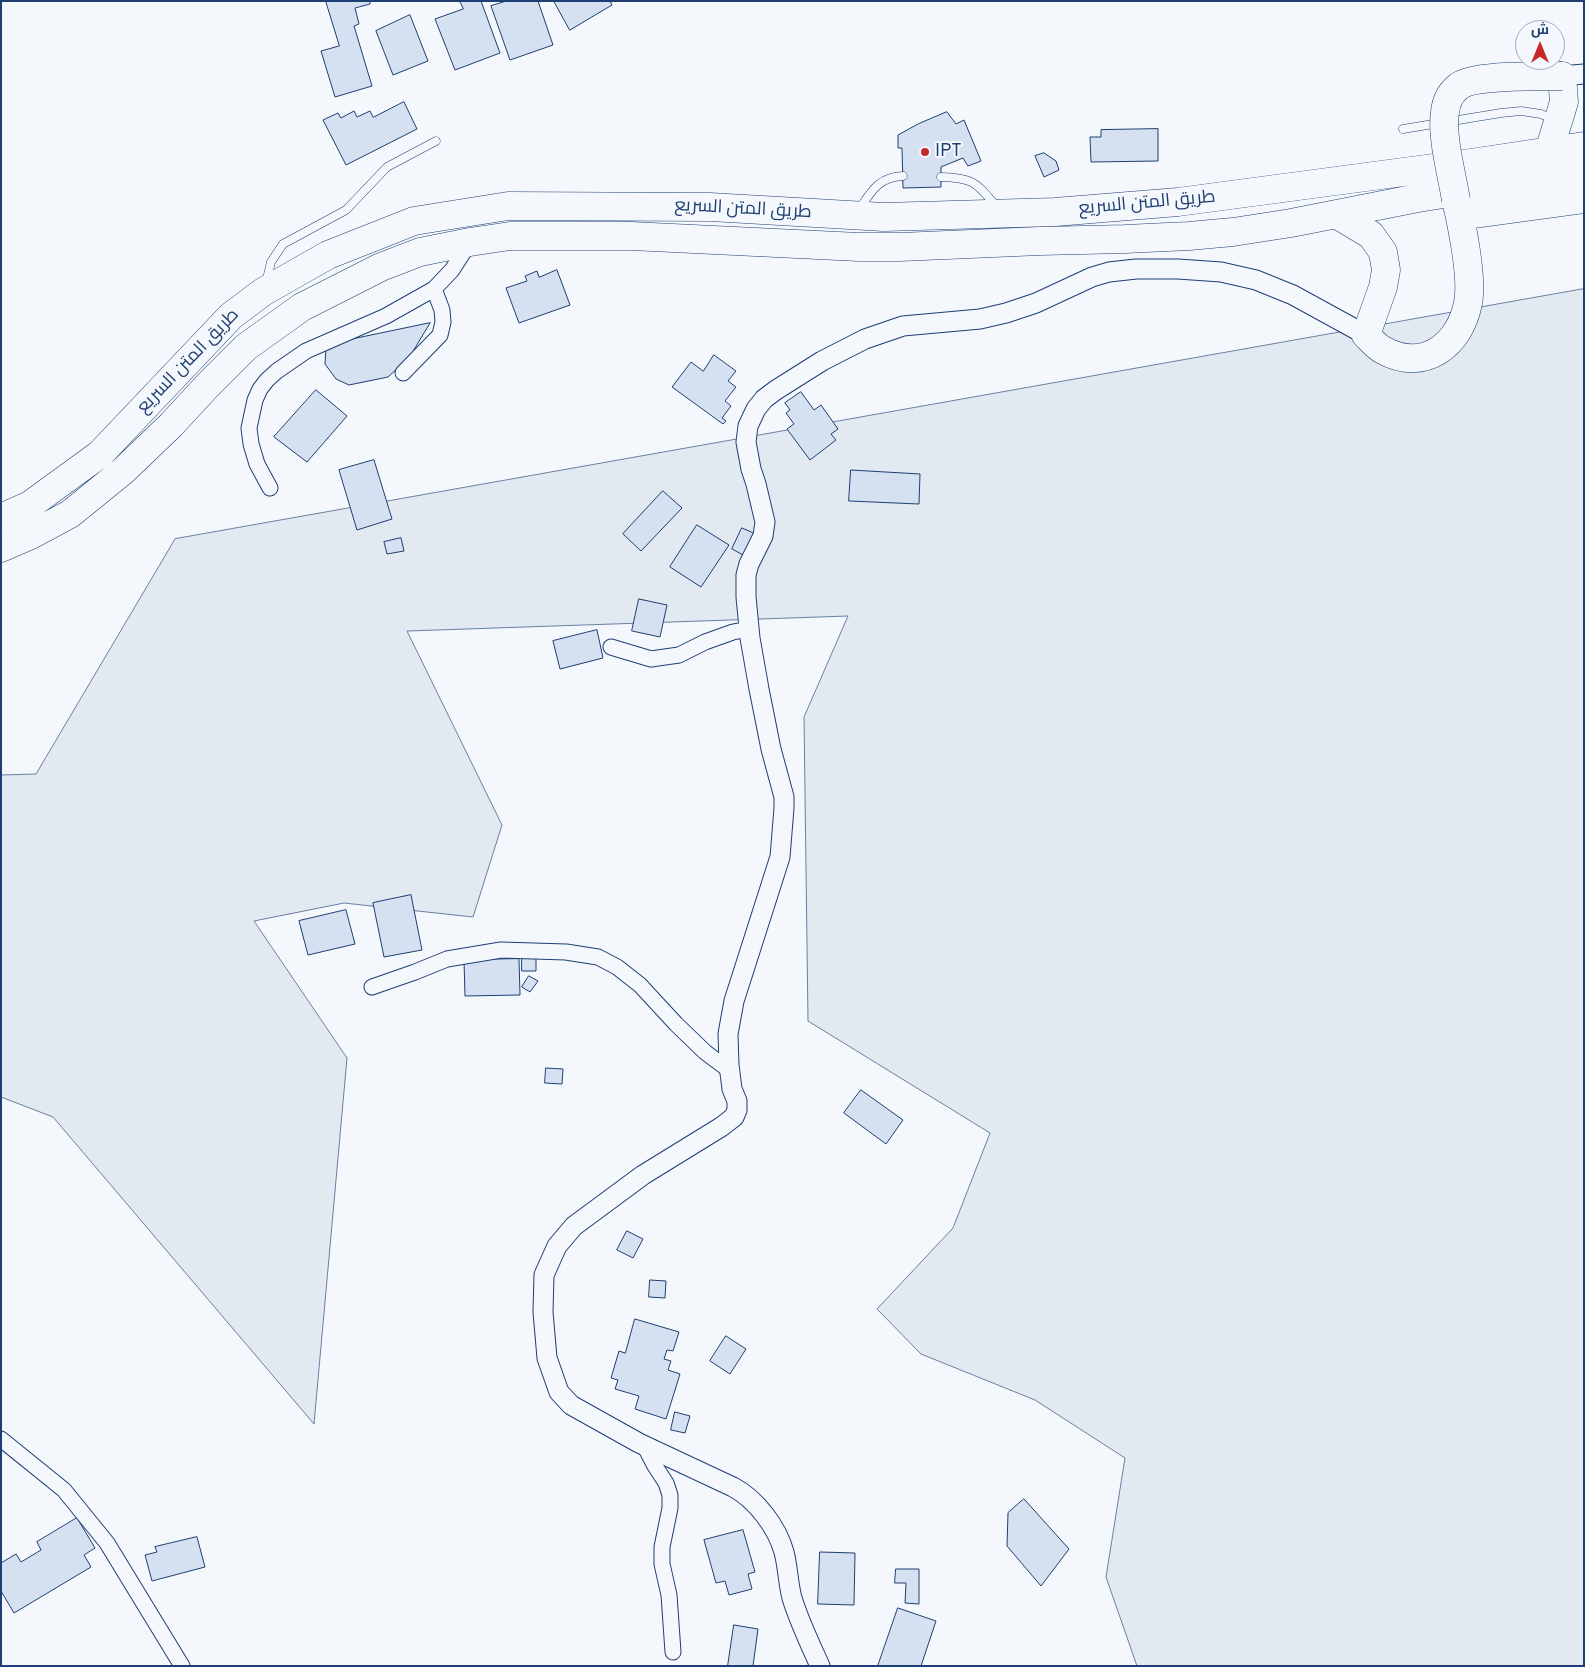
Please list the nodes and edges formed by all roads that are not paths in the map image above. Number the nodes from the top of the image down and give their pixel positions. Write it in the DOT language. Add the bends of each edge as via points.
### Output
graph roads {
  1 [pos="1567,94"];
  2 [pos="1403,129"];
  3 [pos="1584,132"];
  4 [pos="436,142"];
  5 [pos="1584,146"];
  6 [pos="1549,151"];
  7 [pos="1584,172"];
  8 [pos="903,176"];
  9 [pos="941,177"];
  10 [pos="1584,199"];
  11 [pos="1458,208"];
  12 [pos="1003,214"];
  13 [pos="1336,214"];
  14 [pos="855,216"];
  15 [pos="470,242"];
  16 [pos="434,289"];
  17 [pos="263,292"];
  18 [pos="1366,335"];
  19 [pos="403,373"];
  20 [pos="270,488"];
  21 [pos="1,518"];
  22 [pos="1,548"];
  23 [pos="749,629"];
  24 [pos="611,647"];
  25 [pos="372,987"];
  26 [pos="730,1070"];
  27 [pos="1,1439"];
  28 [pos="644,1445"];
  29 [pos="672,1652"];
  30 [pos="182,1666"];
  31 [pos="820,1666"];
  1 -- 2 [label="lane" via="1540,114 1521,111 1501,113"];
  1 -- 3 [label="highway"];
  1 -- 6 [label="highway"];
  1 -- 11 [label="highway, bridge" via="1490,78 1470,81 1448,97 1444,113 1445,136"];
  4 -- 17 [label="lane" via="387,167 346,210 283,244 271,262"];
  5 -- 6 [label="highway, طريق المتن السريع"];
  6 -- 12 [label="highway, طريق المتن السريع" via="1178,202"];
  7 -- 13 [label="highway, طريق المتن السريع"];
  8 -- 14 [label="lane" via="894,176 879,183"];
  9 -- 12 [label="lane" via="972,181"];
  10 -- 11 [label="highway"];
  11 -- 18 [label="highway" via="1468,278 1468,302 1456,335 1442,349 1414,359 1383,350"];
  12 -- 14 [label="highway, طريق المتن السريع"];
  13 -- 15 [label="highway, طريق المتن السريع" via="1233,232 1125,240 900,247 593,236 510,236"];
  13 -- 18 [label="highway" via="1371,235 1383,252 1386,270 1383,288"];
  14 -- 17 [label="highway, طريق المتن السريع" via="710,207 508,206 414,221 328,255"];
  15 -- 16 [label="street" via="452,270"];
  15 -- 22 [label="highway, طريق المتن السريع" via="420,252 381,267 302,307 246,347 165,432 70,514"];
  16 -- 19 [label="street" via="442,310 440,335"];
  16 -- 20 [label="street" via="386,316 306,352 277,370 260,388 249,428 257,464"];
  17 -- 21 [label="highway, طريق المتن السريع" via="231,316 100,454 30,505"];
  18 -- 23 [label="street" via="1293,295 1256,280 1221,272 1136,269 1092,277 1006,313 980,319 903,326 864,338 764,399 748,426 746,442 765,522 763,536 746,575"];
  23 -- 24 [label="street" via="705,642 679,655 651,659"];
  23 -- 26 [label="street" via="784,808 780,857 734,1000 728,1034"];
  25 -- 26 [label="street" via="447,959 501,950 566,952 598,957 640,984 705,1052"];
  26 -- 28 [label="street" via="737,1101 734,1117 574,1226 557,1246 544,1275 547,1358 560,1392 571,1405"];
  27 -- 30 [label="street" via="64,1490 107,1543"];
  28 -- 29 [label="street" via="670,1495 662,1564 671,1610"];
  28 -- 31 [label="street" via="733,1486 758,1505 784,1551 792,1597"];
}
